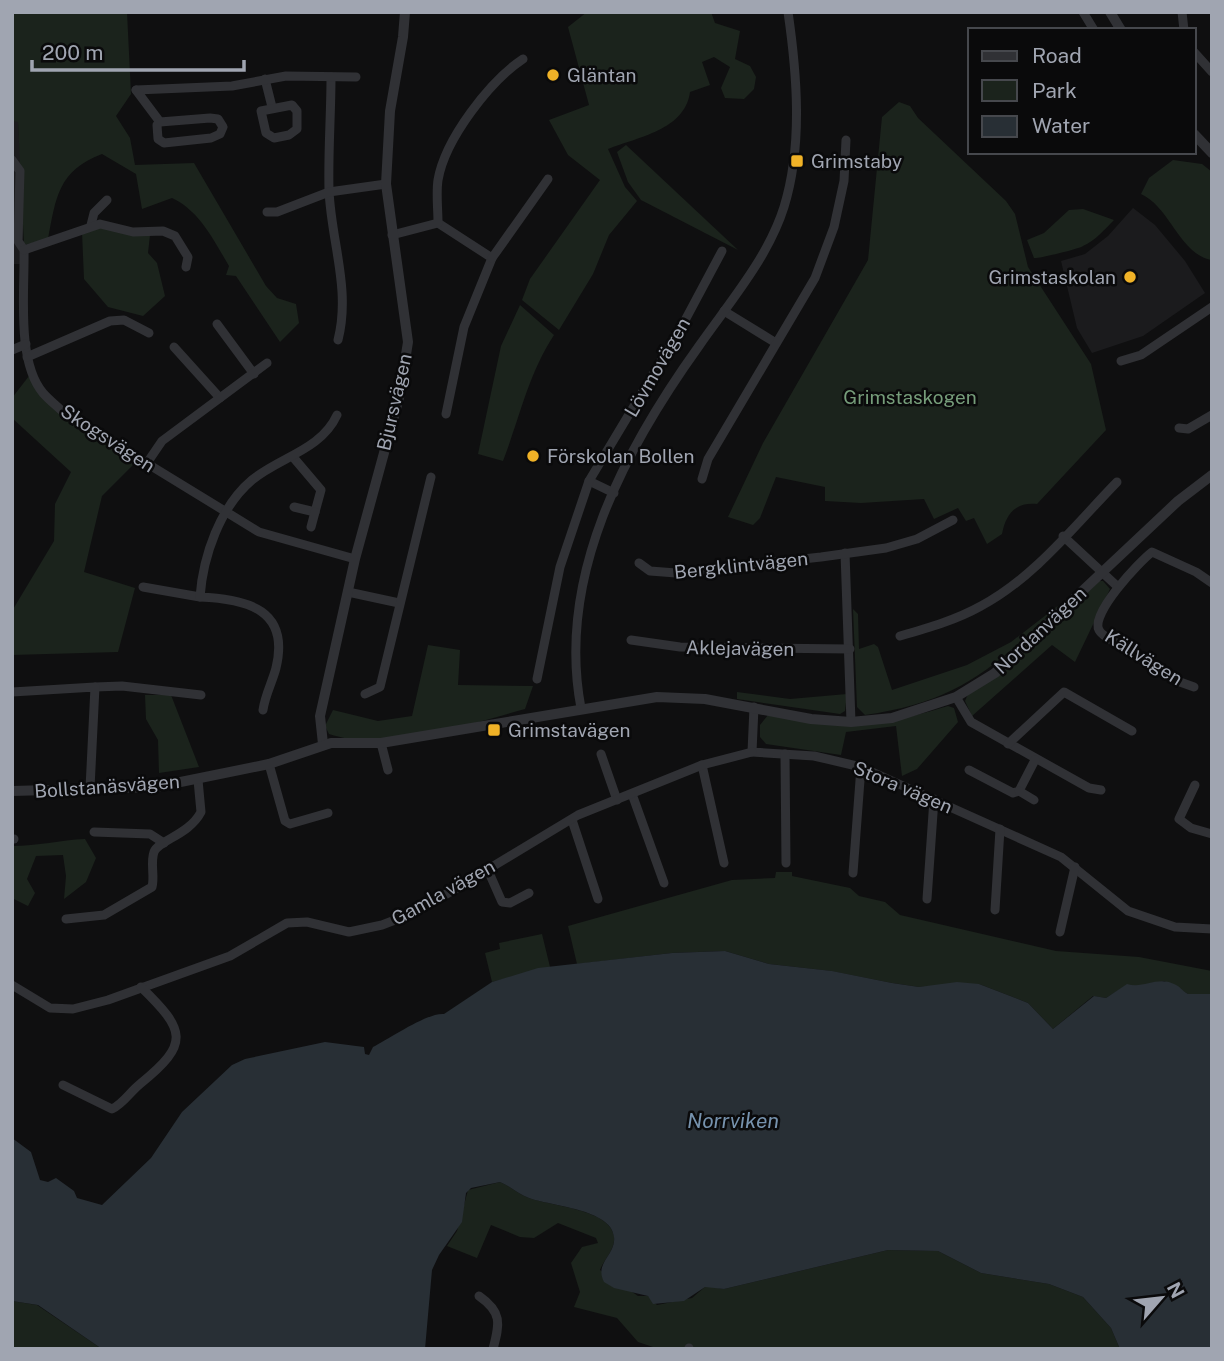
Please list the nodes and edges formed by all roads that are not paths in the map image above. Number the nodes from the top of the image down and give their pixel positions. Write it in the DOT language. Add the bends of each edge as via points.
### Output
graph roads {
  1 [pos="405,12"];
  2 [pos="788,12"];
  3 [pos="1083,12"];
  4 [pos="1110,12"];
  5 [pos="1093,28"];
  6 [pos="1120,28"];
  7 [pos="1196,54"];
  8 [pos="523,59"];
  9 [pos="1212,72"];
  10 [pos="331,77"];
  11 [pos="356,77"];
  12 [pos="265,79"];
  13 [pos="272,107"];
  14 [pos="160,122"];
  15 [pos="1196,136"];
  16 [pos="846,140"];
  17 [pos="1212,153"];
  18 [pos="12,160"];
  19 [pos="548,179"];
  20 [pos="386,184"];
  21 [pos="329,192"];
  22 [pos="107,200"];
  23 [pos="267,212"];
  24 [pos="438,223"];
  25 [pos="91,225"];
  26 [pos="392,235"];
  27 [pos="24,250"];
  28 [pos="722,251"];
  29 [pos="492,258"];
  30 [pos="186,267"];
  31 [pos="1212,307"];
  32 [pos="724,311"];
  33 [pos="217,324"];
  34 [pos="149,333"];
  35 [pos="338,340"];
  36 [pos="776,343"];
  37 [pos="26,344"];
  38 [pos="174,347"];
  39 [pos="12,350"];
  40 [pos="27,356"];
  41 [pos="1121,360"];
  42 [pos="267,363"];
  43 [pos="254,374"];
  44 [pos="220,398"];
  45 [pos="446,414"];
  46 [pos="337,415"];
  47 [pos="1212,415"];
  48 [pos="1179,428"];
  49 [pos="293,457"];
  50 [pos="147,463"];
  51 [pos="1212,475"];
  52 [pos="431,477"];
  53 [pos="702,479"];
  54 [pos="589,481"];
  55 [pos="1117,482"];
  56 [pos="614,493"];
  57 [pos="294,507"];
  58 [pos="315,512"];
  59 [pos="227,514"];
  60 [pos="953,520"];
  61 [pos="311,527"];
  62 [pos="1063,536"];
  63 [pos="845,553"];
  64 [pos="355,559"];
  65 [pos="639,563"];
  66 [pos="1102,572"];
  67 [pos="1212,583"];
  68 [pos="143,587"];
  69 [pos="1118,587"];
  70 [pos="348,592"];
  71 [pos="201,597"];
  72 [pos="399,603"];
  73 [pos="900,636"];
  74 [pos="631,640"];
  75 [pos="850,649"];
  76 [pos="537,679"];
  77 [pos="95,687"];
  78 [pos="1194,687"];
  79 [pos="12,692"];
  80 [pos="365,694"];
  81 [pos="201,695"];
  82 [pos="956,697"];
  83 [pos="754,707"];
  84 [pos="582,708"];
  85 [pos="263,710"];
  86 [pos="851,722"];
  87 [pos="1132,731"];
  88 [pos="381,743"];
  89 [pos="323,744"];
  90 [pos="1008,744"];
  91 [pos="752,752"];
  92 [pos="601,754"];
  93 [pos="785,754"];
  94 [pos="1035,760"];
  95 [pos="269,765"];
  96 [pos="702,765"];
  97 [pos="861,767"];
  98 [pos="388,770"];
  99 [pos="969,770"];
  100 [pos="198,780"];
  101 [pos="1195,785"];
  102 [pos="90,788"];
  103 [pos="1101,790"];
  104 [pos="12,791"];
  105 [pos="1019,791"];
  106 [pos="632,794"];
  107 [pos="933,799"];
  108 [pos="617,800"];
  109 [pos="1034,800"];
  110 [pos="328,813"];
  111 [pos="572,820"];
  112 [pos="1000,829"];
  113 [pos="94,832"];
  114 [pos="1212,834"];
  115 [pos="164,843"];
  116 [pos="723,863"];
  117 [pos="786,863"];
  118 [pos="1075,867"];
  119 [pos="487,868"];
  120 [pos="853,873"];
  121 [pos="664,883"];
  122 [pos="529,893"];
  123 [pos="927,898"];
  124 [pos="598,899"];
  125 [pos="995,910"];
  126 [pos="65,919"];
  127 [pos="1212,929"];
  128 [pos="1060,932"];
  129 [pos="12,985"];
  130 [pos="141,987"];
  131 [pos="63,1085"];
  132 [pos="479,1296"];
  133 [pos="493,1349"];
  1 -- 20 [label="street, Bjursvägen" via="390,111"];
  2 -- 32 [label="street" via="795,64 792,172 784,207 766,248"];
  3 -- 5 [label="street"];
  4 -- 6 [label="street"];
  7 -- 9 [label="street"];
  8 -- 24 [label="street" via="504,71 444,155 438,181"];
  10 -- 11 [label="street"];
  10 -- 12 [label="street"];
  10 -- 21 [label="street"];
  12 -- 13 [label="street"];
  12 -- 14 [label="street" via="232,86 136,90"];
  13 -- 13 [label="street" via="292,105 299,120 289,135 274,138 266,133 261,111"];
  14 -- 14 [label="street" via="158,139 164,143 211,138 223,127 218,119 210,118"];
  15 -- 17 [label="street"];
  16 -- 36 [label="street" via="844,181 834,227 815,278"];
  18 -- 27 [label="street, Skogsvägen" via="20,171 18,241"];
  19 -- 29 [label="street"];
  20 -- 21 [label="street"];
  20 -- 26 [label="street, Bjursvägen"];
  21 -- 23 [label="street"];
  21 -- 35 [label="street" via="343,284"];
  22 -- 25 [label="street" via="100,204"];
  24 -- 26 [label="street"];
  24 -- 29 [label="street"];
  25 -- 27 [label="street"];
  25 -- 30 [label="street" via="175,236 188,257"];
  26 -- 64 [label="street, Bjursvägen" via="405,310 407,354"];
  27 -- 37 [label="street, Skogsvägen"];
  28 -- 54 [label="street, Lövmovägen"];
  29 -- 45 [label="street" via="464,327"];
  31 -- 41 [label="street" via="1141,355"];
  32 -- 36 [label="street"];
  32 -- 56 [label="street" via="654,409"];
  33 -- 43 [label="street"];
  34 -- 40 [label="street" via="124,320 110,321"];
  36 -- 53 [label="street" via="708,458"];
  37 -- 39 [label="street"];
  37 -- 40 [label="street, Skogsvägen"];
  38 -- 44 [label="street"];
  40 -- 50 [label="street, Skogsvägen" via="43,393 63,412"];
  42 -- 43 [label="street"];
  43 -- 44 [label="street"];
  44 -- 50 [label="street" via="162,441"];
  46 -- 49 [label="street" via="331,427"];
  47 -- 48 [label="street" via="1188,429"];
  49 -- 58 [label="street" via="321,490"];
  49 -- 59 [label="street" via="253,479"];
  50 -- 59 [label="street, Skogsvägen"];
  51 -- 66 [label="street, Nordanvägen"];
  52 -- 72 [label="street"];
  54 -- 56 [label="street"];
  54 -- 76 [label="street, Lövmovägen" via="560,567"];
  55 -- 62 [label="street"];
  56 -- 84 [label="street" via="580,593 576,630"];
  57 -- 58 [label="street"];
  58 -- 61 [label="street"];
  59 -- 64 [label="street, Skogsvägen" via="259,532"];
  59 -- 71 [label="street" via="209,545"];
  60 -- 63 [label="street, Bergklintvägen" via="916,539"];
  62 -- 66 [label="street"];
  62 -- 73 [label="street" via="1016,583 982,606"];
  63 -- 65 [label="street, Bergklintvägen" via="676,573 650,571"];
  63 -- 75 [label="street"];
  64 -- 70 [label="street, Bjursvägen"];
  66 -- 69 [label="street"];
  66 -- 82 [label="street, Nordanvägen" via="1027,646"];
  67 -- 69 [label="street, Källvägen" via="1152,552"];
  68 -- 71 [label="street"];
  69 -- 78 [label="street, Källvägen" via="1098,623 1099,631"];
  70 -- 72 [label="street"];
  70 -- 89 [label="street, Bjursvägen" via="320,716"];
  71 -- 85 [label="street" via="231,598 256,607 271,620 279,636 276,668"];
  72 -- 80 [label="street" via="380,687"];
  74 -- 75 [label="street, Aklejavägen" via="680,647"];
  75 -- 86 [label="street"];
  77 -- 79 [label="street"];
  77 -- 81 [label="street"];
  77 -- 102 [label="street"];
  82 -- 86 [label="street, Nordanvägen" via="892,718"];
  82 -- 90 [label="street" via="971,722"];
  83 -- 84 [label="street" via="680,697"];
  83 -- 86 [label="street, Nordanvägen"];
  83 -- 91 [label="street"];
  84 -- 88 [label="street"];
  87 -- 90 [label="street" via="1064,692"];
  88 -- 89 [label="street"];
  88 -- 98 [label="street"];
  89 -- 95 [label="street, Bollstanäsvägen"];
  90 -- 94 [label="street"];
  91 -- 93 [label="street, Stora vägen"];
  91 -- 96 [label="street, Gamla vägen"];
  92 -- 108 [label="street"];
  93 -- 97 [label="street, Stora vägen"];
  93 -- 117 [label="street"];
  94 -- 103 [label="street"];
  94 -- 105 [label="street"];
  95 -- 100 [label="street, Bollstanäsvägen"];
  95 -- 110 [label="street" via="285,821 290,824"];
  96 -- 106 [label="street, Gamla vägen"];
  96 -- 116 [label="street"];
  97 -- 107 [label="street, Stora vägen"];
  97 -- 120 [label="street"];
  99 -- 105 [label="street" via="1013,793"];
  100 -- 102 [label="street, Bollstanäsvägen" via="156,787"];
  100 -- 115 [label="street" via="201,812 195,824"];
  101 -- 114 [label="street" via="1179,819"];
  102 -- 104 [label="street, Bollstanäsvägen"];
  105 -- 109 [label="street"];
  106 -- 108 [label="street, Gamla vägen"];
  106 -- 121 [label="street"];
  107 -- 112 [label="street, Stora vägen"];
  107 -- 123 [label="street"];
  108 -- 111 [label="street, Gamla vägen"];
  111 -- 119 [label="street, Gamla vägen"];
  111 -- 124 [label="street"];
  112 -- 118 [label="street, Stora vägen"];
  112 -- 125 [label="street"];
  113 -- 115 [label="street" via="150,834"];
  115 -- 126 [label="street" via="154,852 155,878 144,894 104,915"];
  118 -- 127 [label="street, Stora vägen" via="1128,911 1175,927"];
  118 -- 128 [label="street"];
  119 -- 122 [label="street" via="502,902"];
  119 -- 130 [label="street, Gamla vägen" via="412,913 382,925 349,932 307,922 287,923 230,956"];
  129 -- 130 [label="street, Gamla vägen" via="50,1008 73,1009"];
  130 -- 131 [label="street" via="175,1025 177,1037 166,1062 112,1109"];
  132 -- 133 [label="street" via="498,1314"];
}
